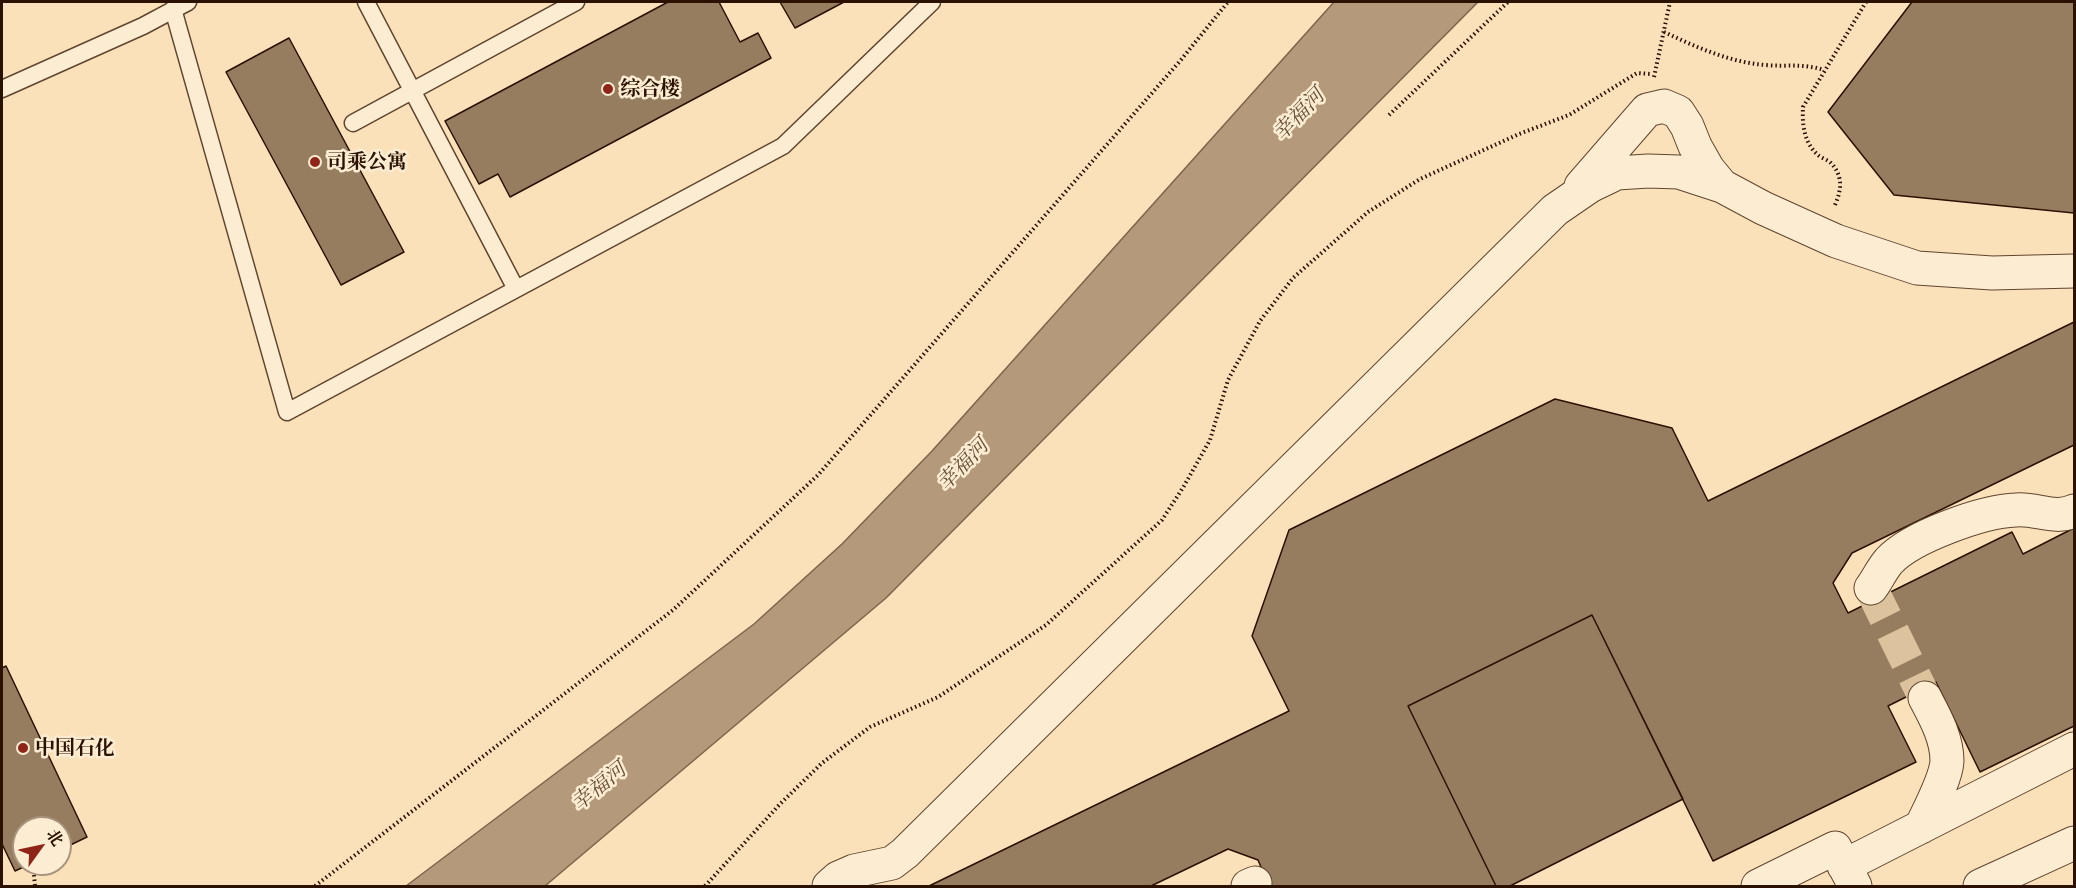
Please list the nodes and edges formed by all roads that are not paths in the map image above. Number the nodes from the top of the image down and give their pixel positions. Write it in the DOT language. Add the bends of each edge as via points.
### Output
graph roads {
  1 [pos="366,2"];
  2 [pos="576,2"];
  3 [pos="932,2"];
  4 [pos="180,5"];
  5 [pos="2,89"];
  6 [pos="412,91"];
  7 [pos="353,123"];
  8 [pos="1722,186"];
  9 [pos="1569,201"];
  10 [pos="2074,271"];
  11 [pos="516,289"];
  12 [pos="2074,512"];
  13 [pos="1871,588"];
  14 [pos="1925,698"];
  15 [pos="2074,749"];
  16 [pos="1921,827"];
  17 [pos="2074,843"];
  18 [pos="1850,876"];
  19 [pos="829,886"];
  20 [pos="1758,886"];
  21 [pos="1980,886"];
  1 -- 6 [label="lane"];
  2 -- 6 [label="lane"];
  3 -- 11 [label="lane" via="783,146"];
  4 -- 5 [label="lane" via="143,26"];
  4 -- 11 [label="lane" via="287,412"];
  6 -- 7 [label="lane"];
  6 -- 11 [label="lane"];
  8 -- 9 [label="street" via="1679,172 1617,173"];
  8 -- 9 [label="street" via="1708,169 1678,112 1664,106 1647,110"];
  8 -- 10 [label="street" via="1836,241 1917,268 1992,273"];
  9 -- 19 [label="street" via="1555,210 905,853 892,863 855,871"];
  12 -- 13 [label="street" via="2064,516 2018,509 1983,514 1909,545 1889,561"];
  14 -- 16 [label="street" via="1941,729 1947,761"];
  15 -- 16 [label="street"];
  16 -- 18 [label="street"];
  17 -- 21 [label="street"];
  18 -- 20 [label="street" via="1835,848"];
}
